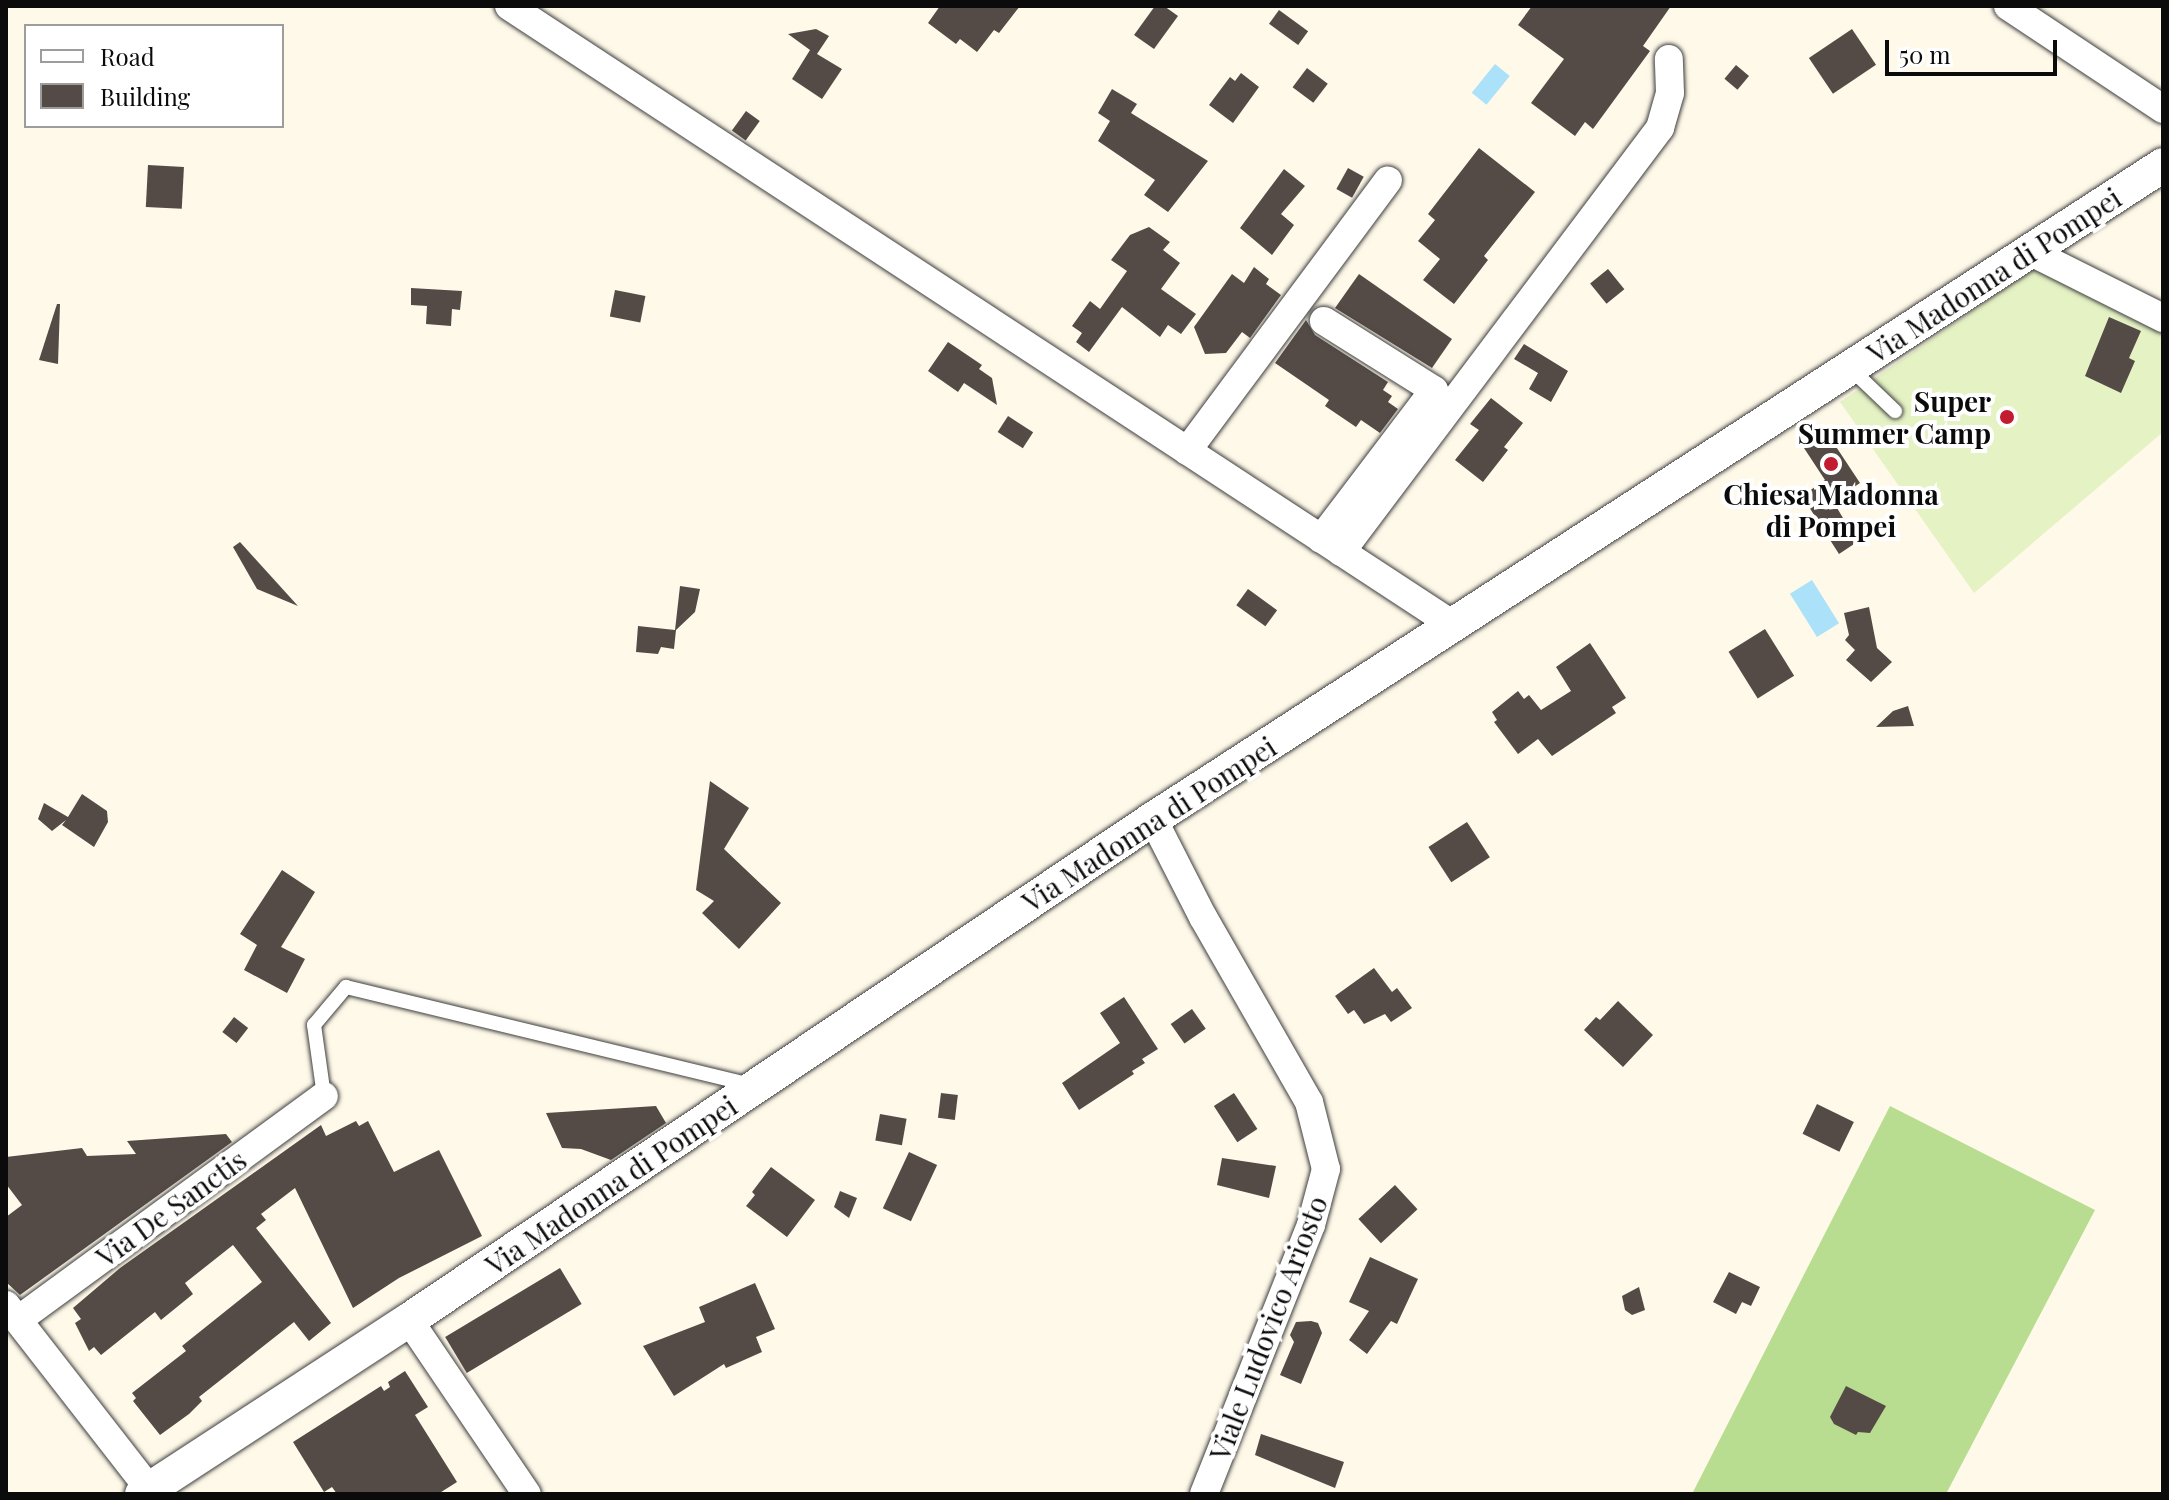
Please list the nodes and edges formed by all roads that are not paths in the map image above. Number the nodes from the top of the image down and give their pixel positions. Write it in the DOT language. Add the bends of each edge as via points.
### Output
graph roads {
  1 [pos="509,6"];
  2 [pos="2008,6"];
  3 [pos="1669,59"];
  4 [pos="2163,109"];
  5 [pos="2163,165"];
  6 [pos="1388,180"];
  7 [pos="2031,252"];
  8 [pos="2163,318"];
  9 [pos="1324,321"];
  10 [pos="1850,369"];
  11 [pos="1895,411"];
  12 [pos="1187,451"];
  13 [pos="1331,545"];
  14 [pos="1453,625"];
  15 [pos="1153,819"];
  16 [pos="756,1086"];
  17 [pos="324,1096"];
  18 [pos="12,1312"];
  19 [pos="409,1320"];
  20 [pos="146,1492"];
  21 [pos="523,1493"];
  22 [pos="1204,1494"];
  1 -- 12 [label="street"];
  2 -- 4 [label="street"];
  3 -- 13 [label="street" via="1670,93 1660,128"];
  5 -- 7 [label="street, Via Madonna di Pompei"];
  6 -- 12 [label="street"];
  7 -- 8 [label="street"];
  7 -- 10 [label="street, Via Madonna di Pompei"];
  9 -- 13 [label="street" via="1434,390"];
  10 -- 11 [label="lane"];
  10 -- 14 [label="street, Via Madonna di Pompei"];
  12 -- 13 [label="street"];
  13 -- 14 [label="street"];
  14 -- 15 [label="street, Via Madonna di Pompei"];
  15 -- 16 [label="street, Via Madonna di Pompei"];
  15 -- 22 [label="street, Viale Ludovico Ariosto" via="1309,1102 1326,1169 1311,1225"];
  16 -- 17 [label="lane" via="346,987 314,1025"];
  16 -- 19 [label="street, Via Madonna di Pompei"];
  17 -- 18 [label="street, Via De Sanctis"];
  18 -- 20 [label="street"];
  19 -- 20 [label="street, Via Madonna di Pompei"];
  19 -- 21 [label="street"];
}
